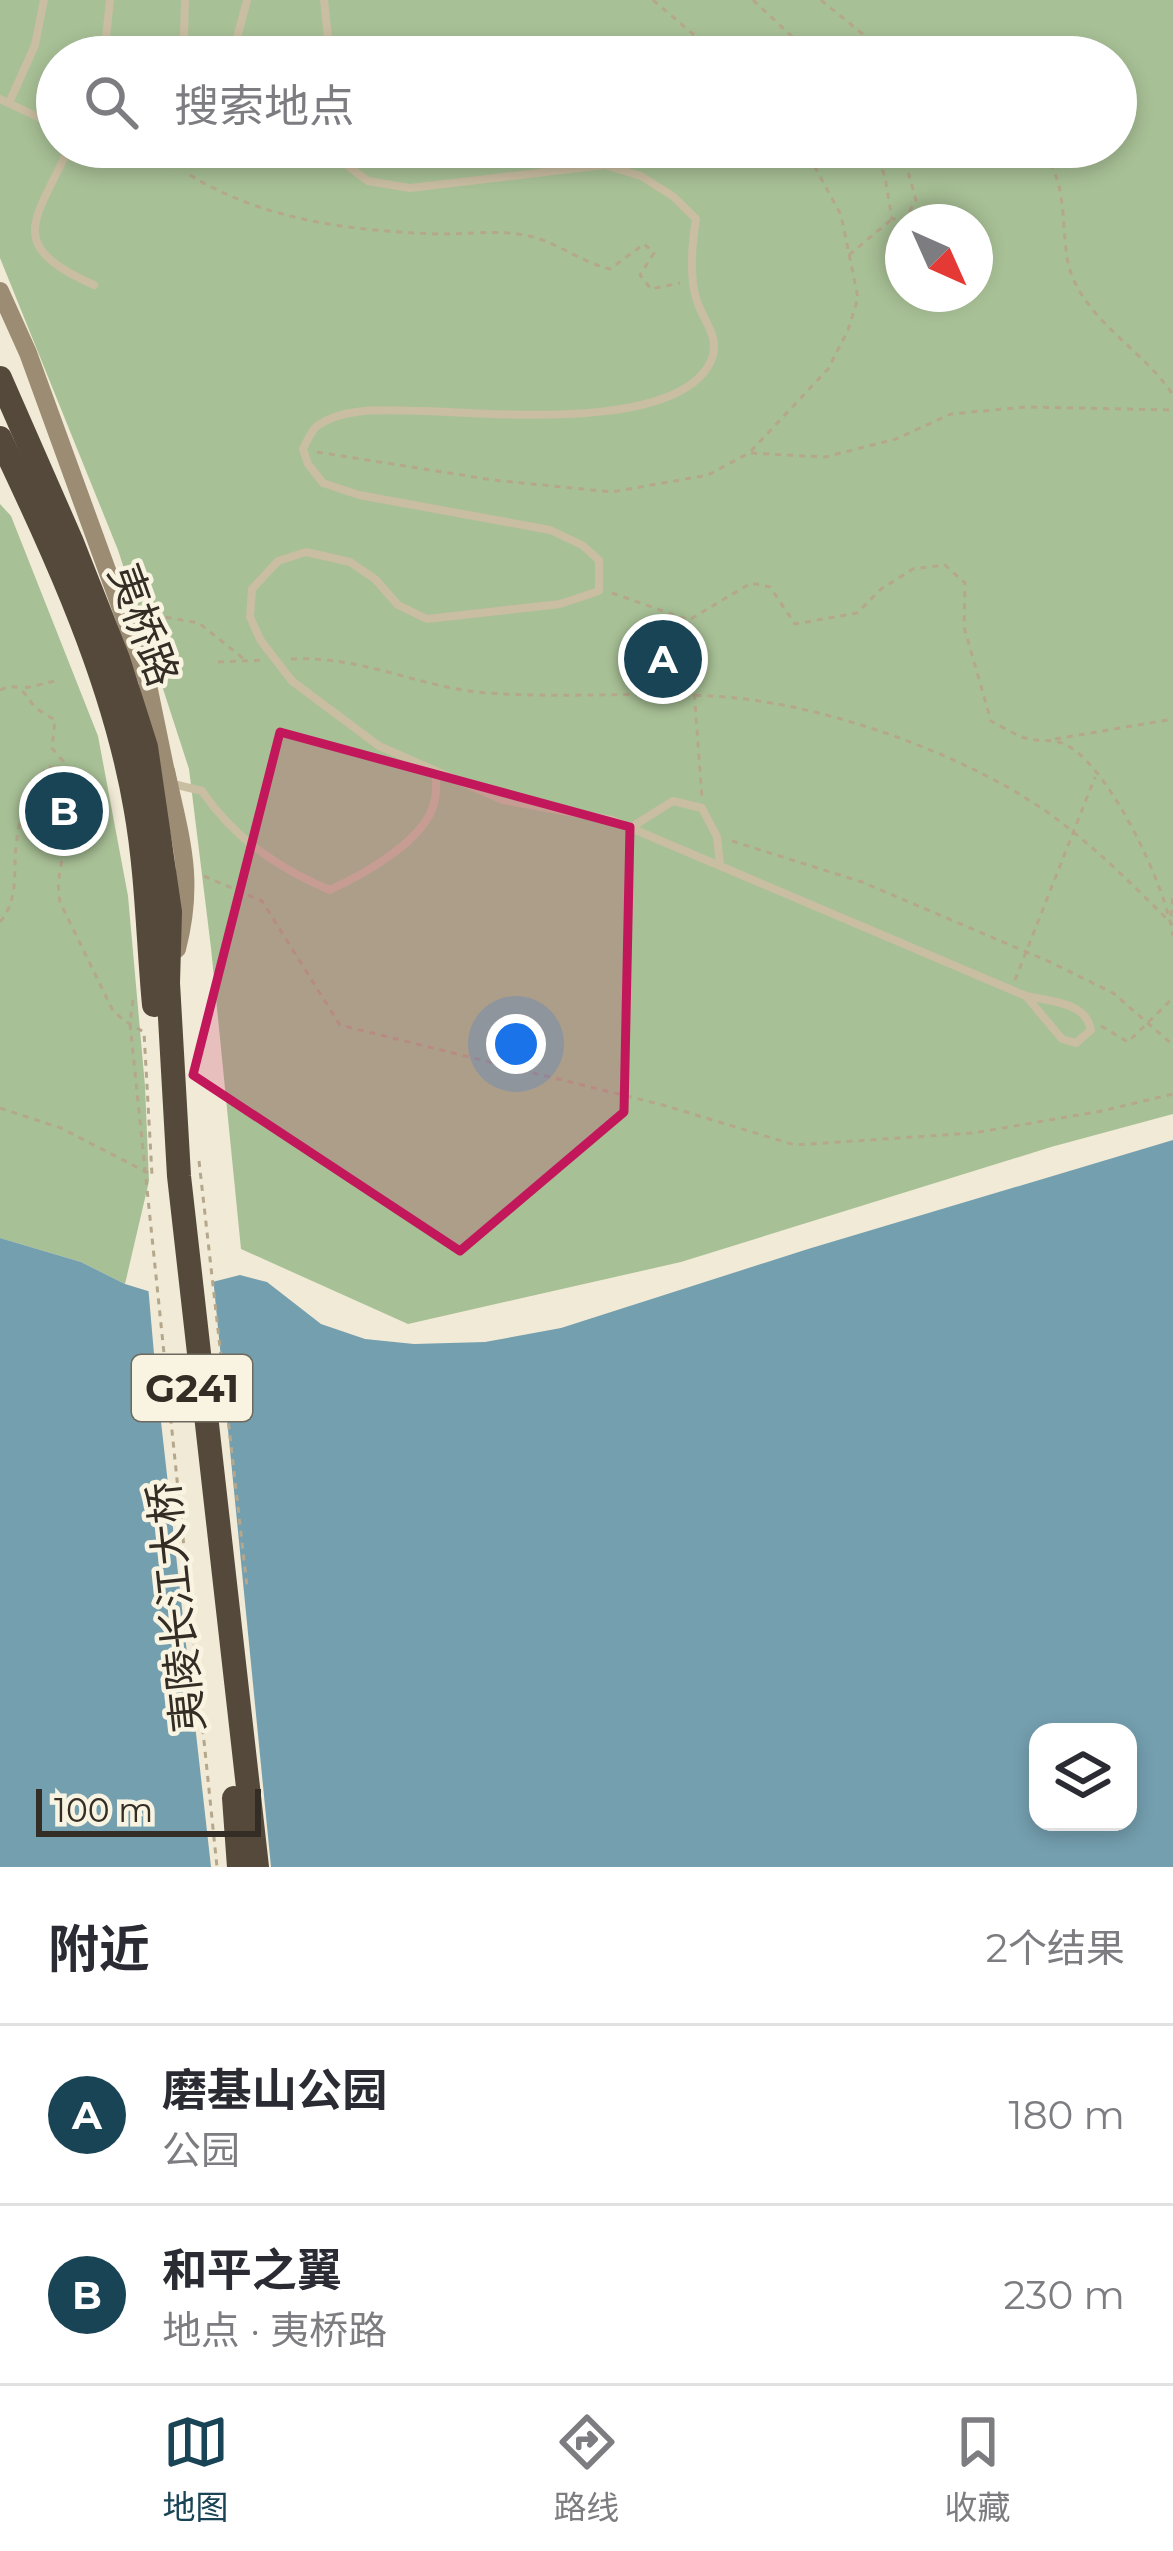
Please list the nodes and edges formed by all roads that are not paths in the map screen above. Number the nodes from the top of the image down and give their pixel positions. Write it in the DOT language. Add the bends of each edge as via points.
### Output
graph roads {
  1 [pos="44,0"];
  2 [pos="110,0"];
  3 [pos="185,0"];
  4 [pos="247,0"];
  5 [pos="324,0"];
  6 [pos="37,36"];
  7 [pos="106,36"];
  8 [pos="184,36"];
  9 [pos="238,36"];
  10 [pos="327,36"];
  11 [pos="36,40"];
  12 [pos="5,101"];
  13 [pos="36,116"];
  14 [pos="58,168"];
  15 [pos="351,168"];
  16 [pos="579,168"];
  17 [pos="614,168"];
  18 [pos="94,285"];
  19 [pos="0,291"];
  20 [pos="0,379"];
  21 [pos="0,438"];
  22 [pos="436,773"];
  23 [pos="167,777"];
  24 [pos="630,828"];
  25 [pos="720,865"];
  26 [pos="158,911"];
  27 [pos="168,983"];
  28 [pos="1026,996"];
  29 [pos="239,1867"];
  30 [pos="257,1867"];
  1 -- 6 [label="lane"];
  2 -- 7 [label="lane"];
  3 -- 8 [label="lane"];
  4 -- 9 [label="lane"];
  5 -- 10 [label="lane"];
  11 -- 12 [label="lane"];
  12 -- 13 [label="lane"];
  14 -- 18 [label="lane" via="41,203 38,249 53,266"];
  15 -- 16 [label="lane" via="368,181 410,188"];
  17 -- 22 [label="lane" via="674,196 695,219 696,300 714,335 700,378 677,394 598,411 370,410 314,428 303,449 323,483 359,496 550,530 582,544 599,560 598,591 560,604 427,619 398,605 350,562 305,552 278,561 252,589 250,617 292,681 380,746"];
  19 -- 23 [label="street" via="147,680"];
  20 -- 26 [label="highway, 夷桥路 / G241" via="146,747"];
  21 -- 26 [label="highway, 夷桥路 / G241" via="59,563 108,697"];
  22 -- 23 [label="lane" via="434,806 408,840 330,890 250,845 202,791"];
  22 -- 24 [label="lane" via="503,800"];
  23 -- 27 [label="street" via="187,868 187,908"];
  24 -- 25 [label="lane"];
  24 -- 25 [label="lane" via="674,801 702,808"];
  25 -- 28 [label="lane"];
  26 -- 27 [label="highway, 夷陵长江大桥 / G241"];
  26 -- 29 [label="highway, 夷陵长江大桥 / G241"];
  27 -- 30 [label="highway, 夷陵长江大桥 / G241" via="179,1176"];
  28 -- 28 [label="lane" via="1081,1010 1091,1030 1076,1043 1062,1039"];
}
